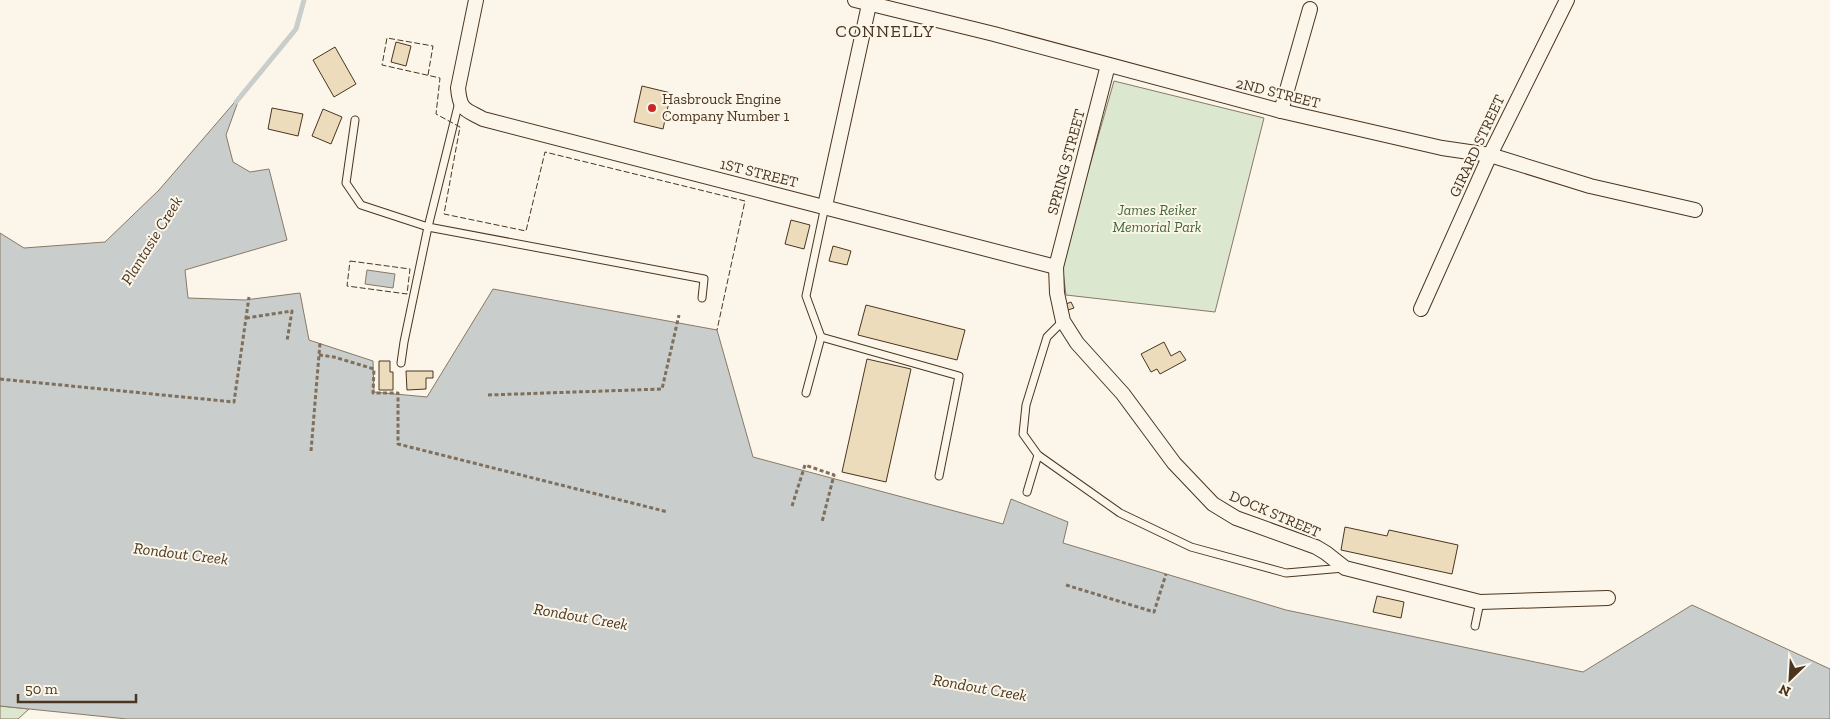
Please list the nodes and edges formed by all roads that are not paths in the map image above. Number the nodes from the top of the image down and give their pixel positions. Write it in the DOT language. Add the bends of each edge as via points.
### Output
graph roads {
  1 [pos="476,0"];
  2 [pos="855,0"];
  3 [pos="1566,0"];
  4 [pos="870,2"];
  5 [pos="1310,10"];
  6 [pos="1108,65"];
  7 [pos="459,102"];
  8 [pos="1281,111"];
  9 [pos="355,120"];
  10 [pos="1490,155"];
  11 [pos="825,206"];
  12 [pos="1694,210"];
  13 [pos="428,227"];
  14 [pos="1056,267"];
  15 [pos="702,298"];
  16 [pos="1421,309"];
  17 [pos="1063,322"];
  18 [pos="821,337"];
  19 [pos="401,363"];
  20 [pos="806,392"];
  21 [pos="1038,454"];
  22 [pos="939,476"];
  23 [pos="1027,492"];
  24 [pos="1345,568"];
  25 [pos="1608,598"];
  26 [pos="1480,602"];
  27 [pos="1474,626"];
  1 -- 7 [label="street" via="458,88"];
  2 -- 4 [label="street, 2ND STREET"];
  3 -- 10 [label="street, GIRARD STREET"];
  4 -- 6 [label="street, 2ND STREET"];
  4 -- 11 [label="street"];
  5 -- 8 [label="street"];
  6 -- 8 [label="street, 2ND STREET"];
  6 -- 14 [label="street, SPRING STREET"];
  7 -- 11 [label="street, 1ST STREET" via="464,109 483,119"];
  7 -- 13 [label="lane"];
  8 -- 10 [label="street, 2ND STREET" via="1442,148"];
  9 -- 13 [label="lane" via="346,183 361,205"];
  10 -- 12 [label="street, 2ND STREET" via="1590,186"];
  10 -- 16 [label="street, GIRARD STREET"];
  11 -- 14 [label="street, 1ST STREET"];
  11 -- 18 [label="lane" via="806,296"];
  13 -- 15 [label="lane" via="704,279"];
  13 -- 19 [label="lane"];
  14 -- 17 [label="street, DOCK STREET"];
  17 -- 21 [label="lane" via="1047,337 1026,405 1023,434"];
  17 -- 24 [label="street, DOCK STREET" via="1077,343 1123,394 1174,463 1213,504 1236,518 1316,547"];
  18 -- 20 [label="lane"];
  18 -- 22 [label="lane" via="959,376"];
  21 -- 23 [label="lane"];
  21 -- 24 [label="lane" via="1120,513 1190,547 1286,573"];
  24 -- 26 [label="street, DOCK STREET"];
  25 -- 26 [label="street, DOCK STREET"];
  26 -- 27 [label="lane"];
}
